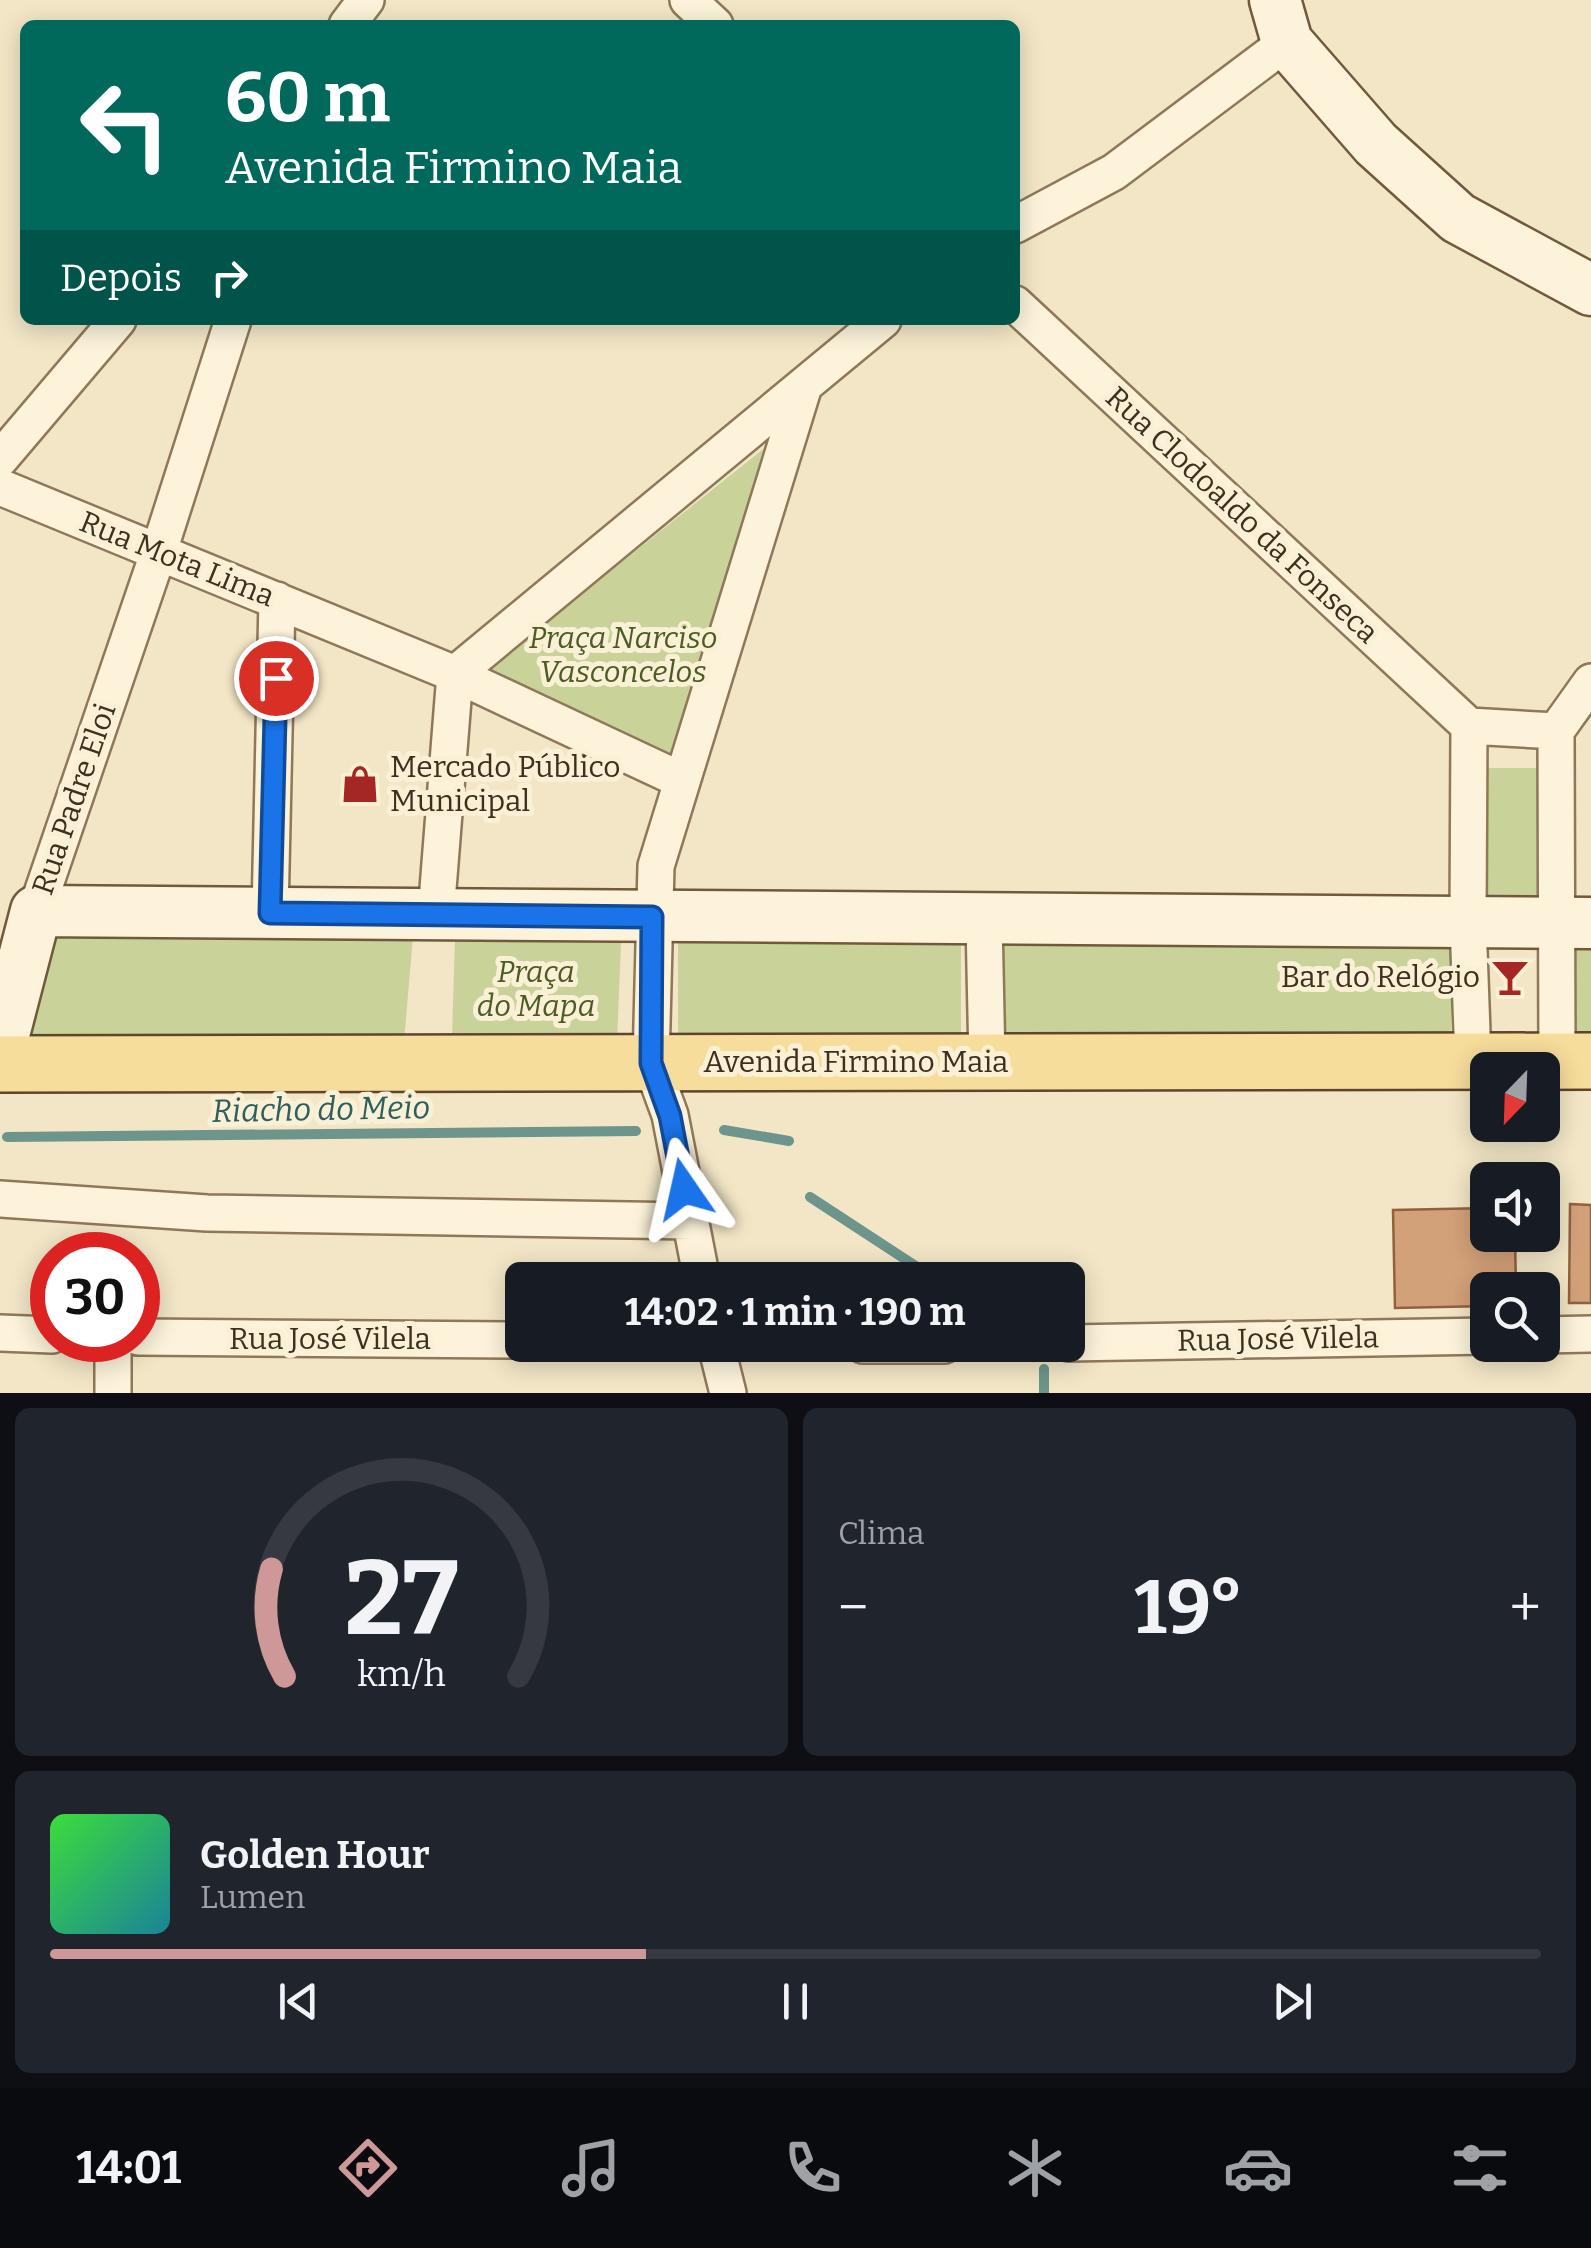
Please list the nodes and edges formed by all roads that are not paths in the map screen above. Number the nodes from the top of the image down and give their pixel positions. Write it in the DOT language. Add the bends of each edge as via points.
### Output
graph roads {
  1 [pos="366,0"];
  2 [pos="688,0"];
  3 [pos="351,20"];
  4 [pos="710,20"];
  5 [pos="1281,21"];
  6 [pos="1020,222"];
  7 [pos="1591,290"];
  8 [pos="1020,309"];
  9 [pos="114,325"];
  10 [pos="231,325"];
  11 [pos="878,325"];
  12 [pos="803,389"];
  13 [pos="0,459"];
  14 [pos="0,487"];
  15 [pos="160,551"];
  16 [pos="277,600"];
  17 [pos="456,674"];
  18 [pos="1591,682"];
  19 [pos="1470,726"];
  20 [pos="1556,731"];
  21 [pos="681,780"];
  22 [pos="36,911"];
  23 [pos="270,913"];
  24 [pos="436,914"];
  25 [pos="652,917"];
  26 [pos="984,920"];
  27 [pos="1468,922"];
  28 [pos="1572,923"];
  29 [pos="0,1050"];
  30 [pos="1473,1052"];
  31 [pos="1470,1060"];
  32 [pos="1574,1061"];
  33 [pos="987,1062"];
  34 [pos="651,1063"];
  35 [pos="0,1064"];
  36 [pos="0,1198"];
  37 [pos="690,1221"];
  38 [pos="698,1262"];
  39 [pos="0,1333"];
  40 [pos="30,1334"];
  41 [pos="1591,1334"];
  42 [pos="1560,1335"];
  43 [pos="1470,1336"];
  44 [pos="160,1337"];
  45 [pos="505,1340"];
  46 [pos="1085,1343"];
  47 [pos="113,1362"];
  48 [pos="720,1362"];
  49 [pos="113,1393"];
  50 [pos="728,1393"];
  1 -- 3 [label="street"];
  2 -- 4 [label="street"];
  5 -- 6 [label="street" via="1114,172"];
  5 -- 7 [label="main road" via="1376,144 1458,218"];
  8 -- 19 [label="street, Rua Clodoaldo da Fonseca"];
  9 -- 13 [label="street"];
  10 -- 15 [label="street, Rua Padre Eloi"];
  11 -- 12 [label="street"];
  12 -- 17 [label="street"];
  12 -- 21 [label="street"];
  14 -- 15 [label="street, Rua Mota Lima"];
  15 -- 16 [label="street, Rua Mota Lima"];
  15 -- 22 [label="street, Rua Padre Eloi"];
  16 -- 17 [label="street, Rua Mota Lima"];
  16 -- 23 [label="street"];
  17 -- 21 [label="street, Rua Mota Lima"];
  17 -- 24 [label="street"];
  18 -- 20 [label="street"];
  19 -- 20 [label="street"];
  19 -- 27 [label="street"];
  20 -- 28 [label="street"];
  21 -- 25 [label="street" via="656,866"];
  22 -- 23 [label="main road"];
  22 -- 29 [label="main road, Rua Padre Eloi"];
  23 -- 24 [label="main road"];
  24 -- 25 [label="main road"];
  25 -- 26 [label="main road"];
  25 -- 34 [label="street"];
  26 -- 27 [label="main road"];
  26 -- 33 [label="street"];
  27 -- 28 [label="main road"];
  27 -- 30 [label="street"];
  28 -- 32 [label="street"];
  31 -- 33 [label="main road, Avenida Firmino Maia"];
  33 -- 34 [label="main road, Avenida Firmino Maia"];
  34 -- 35 [label="main road, Avenida Firmino Maia"];
  34 -- 37 [label="street" via="670,1116"];
  36 -- 37 [label="street" via="208,1213"];
  37 -- 38 [label="street"];
  39 -- 40 [label="street"];
  41 -- 42 [label="street"];
  43 -- 46 [label="street, Rua José Vilela"];
  44 -- 45 [label="street, Rua José Vilela"];
  47 -- 49 [label="street"];
  48 -- 50 [label="street"];
}
